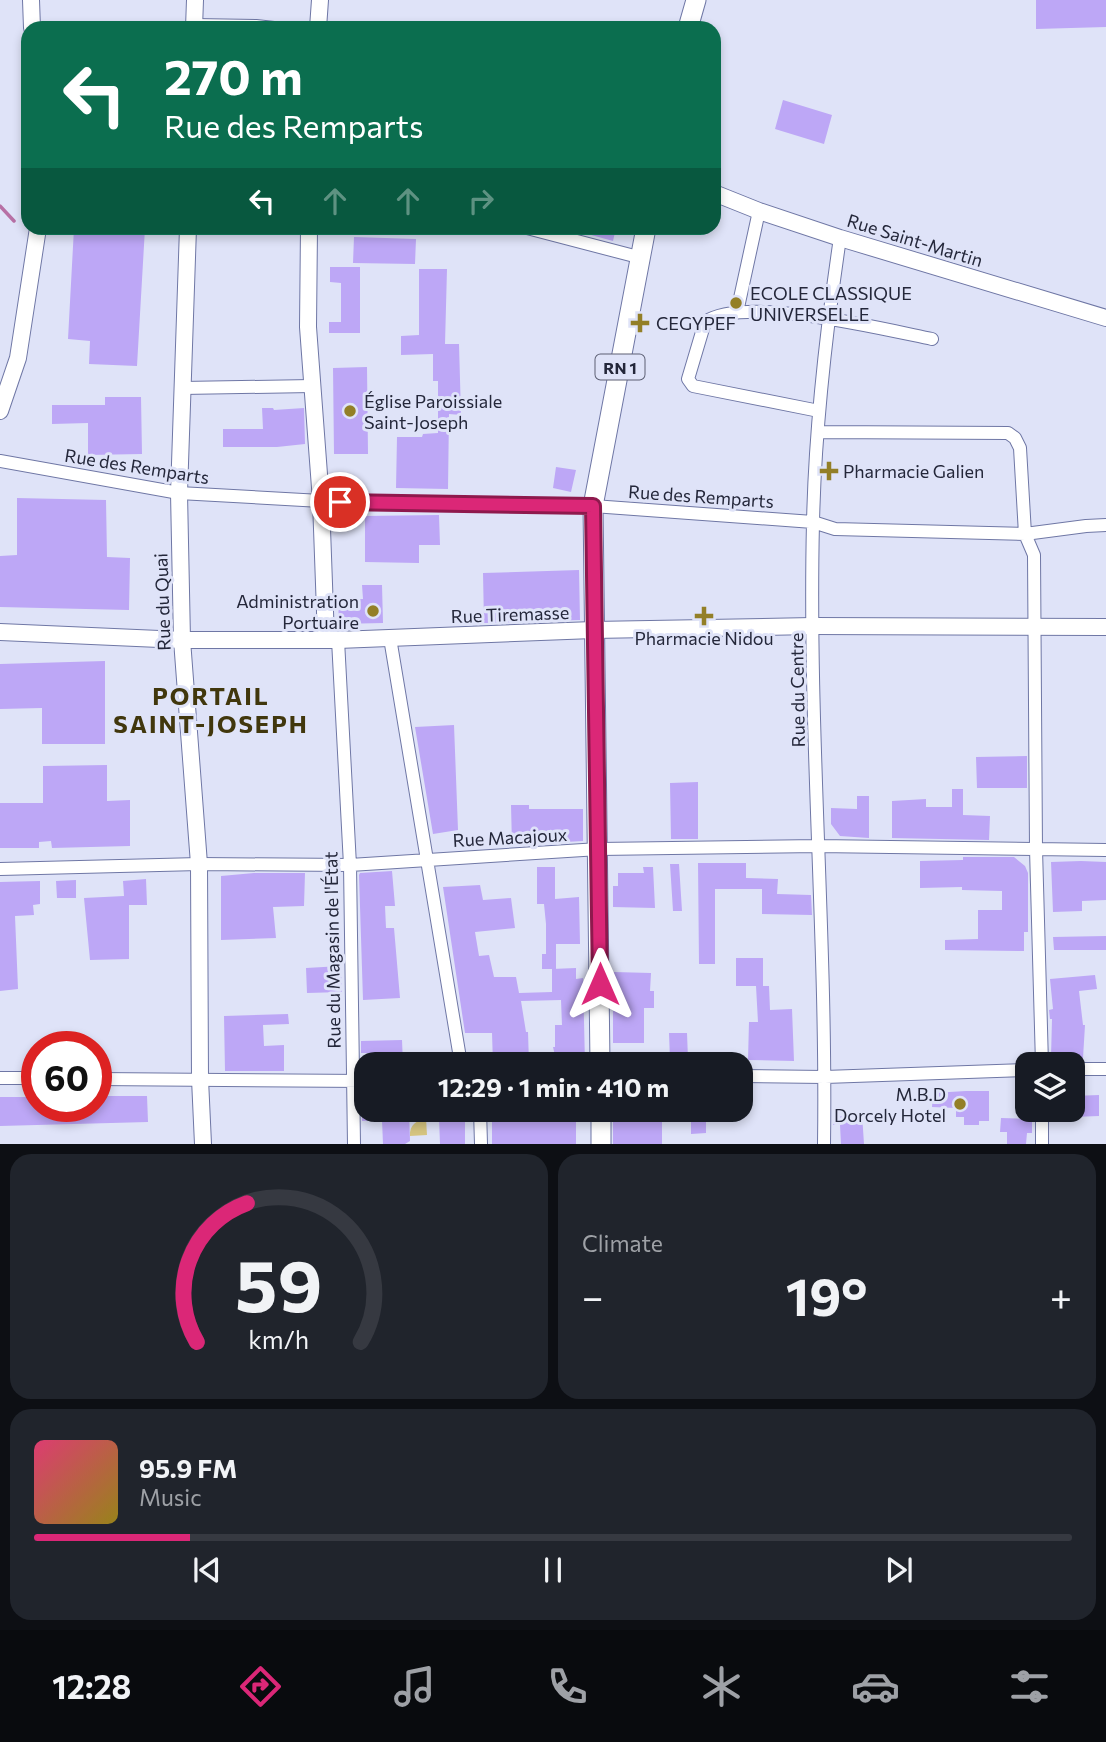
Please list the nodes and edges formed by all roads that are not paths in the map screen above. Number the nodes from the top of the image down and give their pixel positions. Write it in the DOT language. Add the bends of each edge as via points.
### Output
graph roads {
  1 [pos="31,0"];
  2 [pos="195,0"];
  3 [pos="320,0"];
  4 [pos="696,0"];
  5 [pos="32,21"];
  6 [pos="194,21"];
  7 [pos="318,21"];
  8 [pos="690,21"];
  9 [pos="721,196"];
  10 [pos="759,211"];
  11 [pos="36,235"];
  12 [pos="188,235"];
  13 [pos="309,235"];
  14 [pos="554,235"];
  15 [pos="645,235"];
  16 [pos="840,238"];
  17 [pos="642,258"];
  18 [pos="737,312"];
  19 [pos="828,317"];
  20 [pos="1106,318"];
  21 [pos="932,339"];
  22 [pos="312,386"];
  23 [pos="182,388"];
  24 [pos="0,411"];
  25 [pos="819,411"];
  26 [pos="818,432"];
  27 [pos="0,461"];
  28 [pos="179,493"];
  29 [pos="321,501"];
  30 [pos="593,506"];
  31 [pos="813,522"];
  32 [pos="1106,525"];
  33 [pos="1026,534"];
  34 [pos="813,626"];
  35 [pos="1034,627"];
  36 [pos="1106,627"];
  37 [pos="593,630"];
  38 [pos="0,632"];
  39 [pos="390,638"];
  40 [pos="182,640"];
  41 [pos="332,640"];
  42 [pos="818,846"];
  43 [pos="599,849"];
  44 [pos="1036,849"];
  45 [pos="1106,850"];
  46 [pos="427,860"];
  47 [pos="199,864"];
  48 [pos="350,865"];
  49 [pos="0,869"];
  50 [pos="358,1052"];
  51 [pos="459,1052"];
  52 [pos="600,1052"];
  53 [pos="1042,1052"];
  54 [pos="1085,1069"];
  55 [pos="1106,1069"];
  56 [pos="1015,1070"];
  57 [pos="753,1076"];
  58 [pos="825,1077"];
  59 [pos="0,1078"];
  60 [pos="21,1078"];
  61 [pos="112,1079"];
  62 [pos="200,1079"];
  63 [pos="354,1081"];
  64 [pos="356,1122"];
  65 [pos="480,1122"];
  66 [pos="601,1122"];
  67 [pos="1042,1122"];
  68 [pos="204,1143"];
  69 [pos="354,1143"];
  70 [pos="481,1143"];
  71 [pos="601,1143"];
  72 [pos="824,1143"];
  73 [pos="1042,1143"];
  1 -- 5 [label="street"];
  2 -- 6 [label="street"];
  3 -- 7 [label="street"];
  4 -- 8 [label="main road"];
  9 -- 10 [label="street, Rue Saint-Martin"];
  10 -- 16 [label="street, Rue Saint-Martin"];
  10 -- 18 [label="street"];
  11 -- 24 [label="street" via="18,358"];
  12 -- 23 [label="street, Rue du Quai"];
  13 -- 22 [label="street"];
  14 -- 17 [label="street"];
  15 -- 17 [label="main road, RN 1"];
  16 -- 19 [label="street, Rue du Centre"];
  16 -- 20 [label="street, Rue Saint-Martin"];
  17 -- 30 [label="main road, RN 1"];
  18 -- 19 [label="street"];
  18 -- 25 [label="street" via="705,322 688,379 693,386"];
  19 -- 21 [label="street"];
  19 -- 25 [label="street, Rue du Centre"];
  22 -- 23 [label="street"];
  22 -- 29 [label="street"];
  23 -- 28 [label="street, Rue du Quai"];
  25 -- 26 [label="street, Rue du Centre"];
  26 -- 31 [label="street, Rue du Centre"];
  26 -- 33 [label="street" via="1007,433 1016,438 1020,448"];
  27 -- 28 [label="street, Rue des Remparts"];
  28 -- 29 [label="street, Rue des Remparts"];
  28 -- 40 [label="street, Rue du Quai"];
  29 -- 30 [label="street, Rue des Remparts"];
  29 -- 41 [label="street"];
  30 -- 31 [label="street, Rue des Remparts"];
  30 -- 37 [label="main road, RN 1"];
  31 -- 33 [label="street, Rue des Remparts" via="835,529"];
  31 -- 34 [label="street, Rue du Centre"];
  32 -- 33 [label="street, Rue des Remparts"];
  33 -- 35 [label="street" via="1034,555"];
  34 -- 35 [label="street, Rue Tiremasse"];
  34 -- 37 [label="street, Rue Tiremasse"];
  34 -- 42 [label="street, Rue du Centre"];
  35 -- 36 [label="street, Rue Tiremasse"];
  35 -- 44 [label="street"];
  37 -- 39 [label="street, Rue Tiremasse"];
  37 -- 43 [label="main road, RN 1"];
  38 -- 40 [label="street, Rue Tiremasse"];
  39 -- 41 [label="street, Rue Tiremasse"];
  39 -- 46 [label="street"];
  40 -- 41 [label="street, Rue Tiremasse"];
  40 -- 47 [label="street, Rue du Quai"];
  41 -- 48 [label="street, Rue du Magasin de l'État"];
  42 -- 43 [label="street, Rue Macajoux"];
  42 -- 44 [label="street, Rue Macajoux"];
  42 -- 58 [label="street, Rue du Centre"];
  43 -- 46 [label="street, Rue Macajoux"];
  43 -- 52 [label="main road, RN 1"];
  44 -- 45 [label="street, Rue Macajoux"];
  44 -- 53 [label="street"];
  46 -- 48 [label="street, Rue Macajoux"];
  46 -- 51 [label="street"];
  47 -- 48 [label="street, Rue Macajoux"];
  47 -- 49 [label="street, Rue Macajoux"];
  47 -- 62 [label="street, Rue du Quai"];
  48 -- 50 [label="street, Rue du Magasin de l'État"];
  54 -- 55 [label="street"];
  56 -- 58 [label="street"];
  57 -- 58 [label="street"];
  58 -- 72 [label="street, Rue du Centre"];
  59 -- 60 [label="street"];
  61 -- 62 [label="street"];
  62 -- 63 [label="street"];
  62 -- 68 [label="street, Rue du Quai"];
  64 -- 69 [label="street, Rue du Magasin de l'État"];
  65 -- 70 [label="street"];
  66 -- 71 [label="main road"];
  67 -- 73 [label="street"];
}
